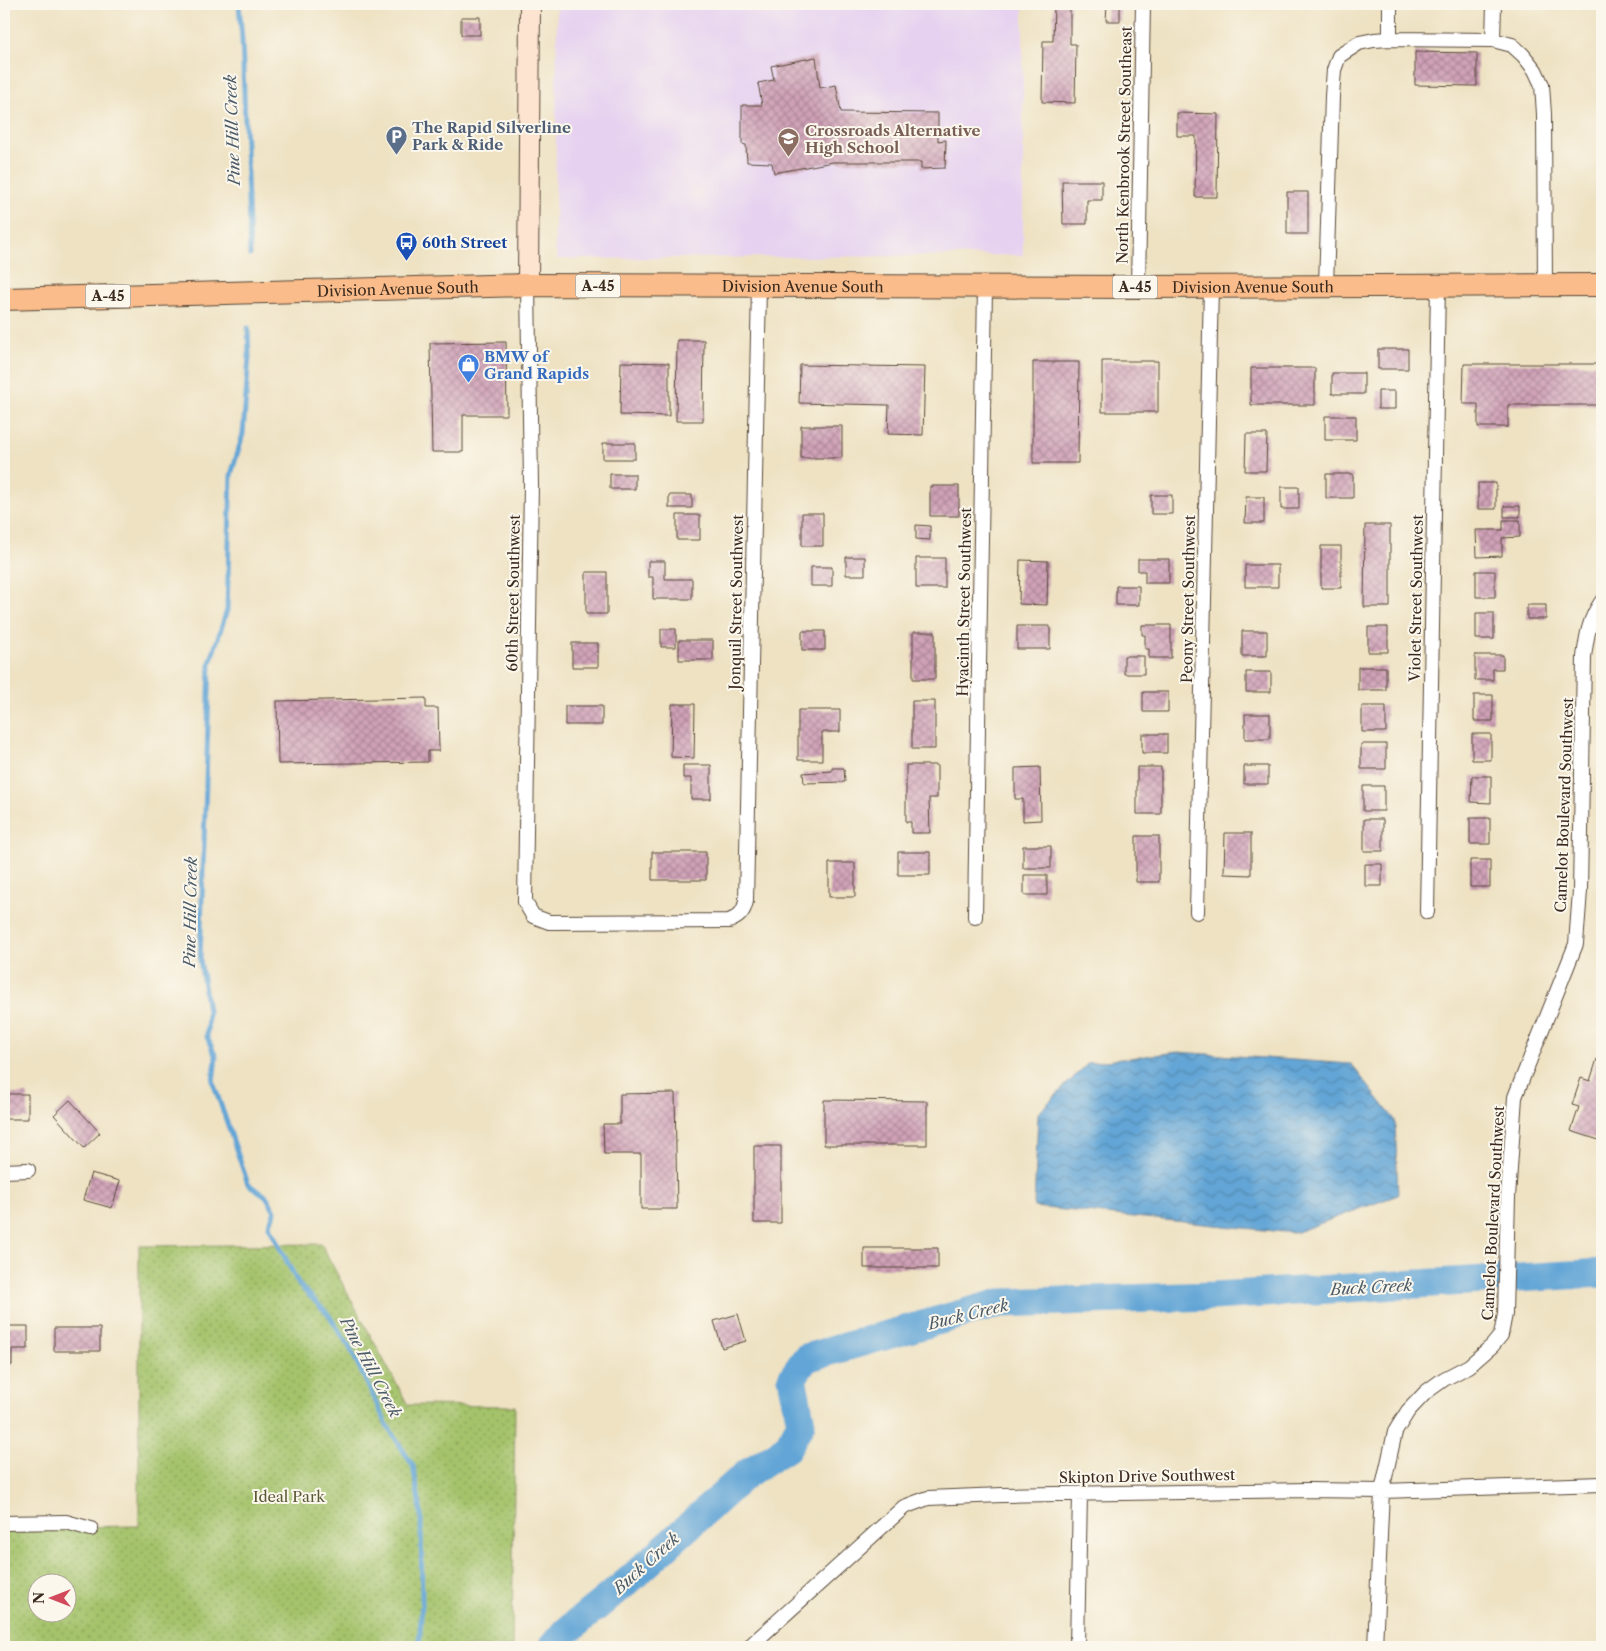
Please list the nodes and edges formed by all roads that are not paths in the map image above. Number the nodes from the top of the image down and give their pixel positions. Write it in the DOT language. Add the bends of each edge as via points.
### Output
graph roads {
  1 [pos="530,4"];
  2 [pos="1142,4"];
  3 [pos="1390,4"];
  4 [pos="1494,4"];
  5 [pos="1390,39"];
  6 [pos="1493,40"];
  7 [pos="528,285"];
  8 [pos="1438,285"];
  9 [pos="1545,285"];
  10 [pos="1602,285"];
  11 [pos="1326,286"];
  12 [pos="759,287"];
  13 [pos="984,287"];
  14 [pos="1138,287"];
  15 [pos="1212,287"];
  16 [pos="4,299"];
  17 [pos="1602,601"];
  18 [pos="1196,912"];
  19 [pos="1427,912"];
  20 [pos="740,915"];
  21 [pos="975,917"];
  22 [pos="28,1170"];
  23 [pos="4,1171"];
  24 [pos="1602,1484"];
  25 [pos="1382,1491"];
  26 [pos="1080,1494"];
  27 [pos="4,1523"];
  28 [pos="91,1529"];
  29 [pos="749,1647"];
  30 [pos="1078,1647"];
  31 [pos="1376,1647"];
  1 -- 7 [label="main road"];
  2 -- 14 [label="street, North Kenbrook Street Southeast"];
  3 -- 5 [label="street"];
  4 -- 6 [label="street"];
  5 -- 6 [label="street"];
  5 -- 11 [label="street" via="1359,43 1339,56 1334,70"];
  6 -- 9 [label="street" via="1512,45 1523,55 1542,85"];
  7 -- 12 [label="main road, Division Avenue South / A-45"];
  7 -- 16 [label="main road, Division Avenue South / A-45"];
  7 -- 20 [label="street, 60th Street Southwest" via="531,493 526,902 533,916 550,922 729,921"];
  8 -- 9 [label="main road, Division Avenue South / A-45"];
  8 -- 11 [label="main road, Division Avenue South / A-45"];
  8 -- 19 [label="street, Violet Street Southwest"];
  9 -- 10 [label="main road, Division Avenue South / A-45"];
  11 -- 15 [label="main road, Division Avenue South / A-45"];
  12 -- 13 [label="main road, Division Avenue South / A-45"];
  12 -- 20 [label="street, Jonquil Street Southwest" via="746,901"];
  13 -- 14 [label="main road, Division Avenue South / A-45"];
  13 -- 21 [label="street, Hyacinth Street Southwest"];
  14 -- 15 [label="main road, Division Avenue South / A-45"];
  15 -- 18 [label="street, Peony Street Southwest"];
  17 -- 25 [label="street, Camelot Boulevard Southwest" via="1593,614 1584,657 1580,891 1576,944 1515,1097 1505,1314 1501,1335 1469,1366 1426,1392 1408,1411 1395,1432"];
  22 -- 23 [label="street"];
  24 -- 25 [label="street, Skipton Drive Southwest"];
  25 -- 26 [label="street, Skipton Drive Southwest"];
  25 -- 31 [label="street, Camelot Boulevard Southwest"];
  26 -- 29 [label="street, Skipton Drive Southwest" via="928,1498 904,1506"];
  26 -- 30 [label="street"];
  27 -- 28 [label="street" via="66,1522"];
}
